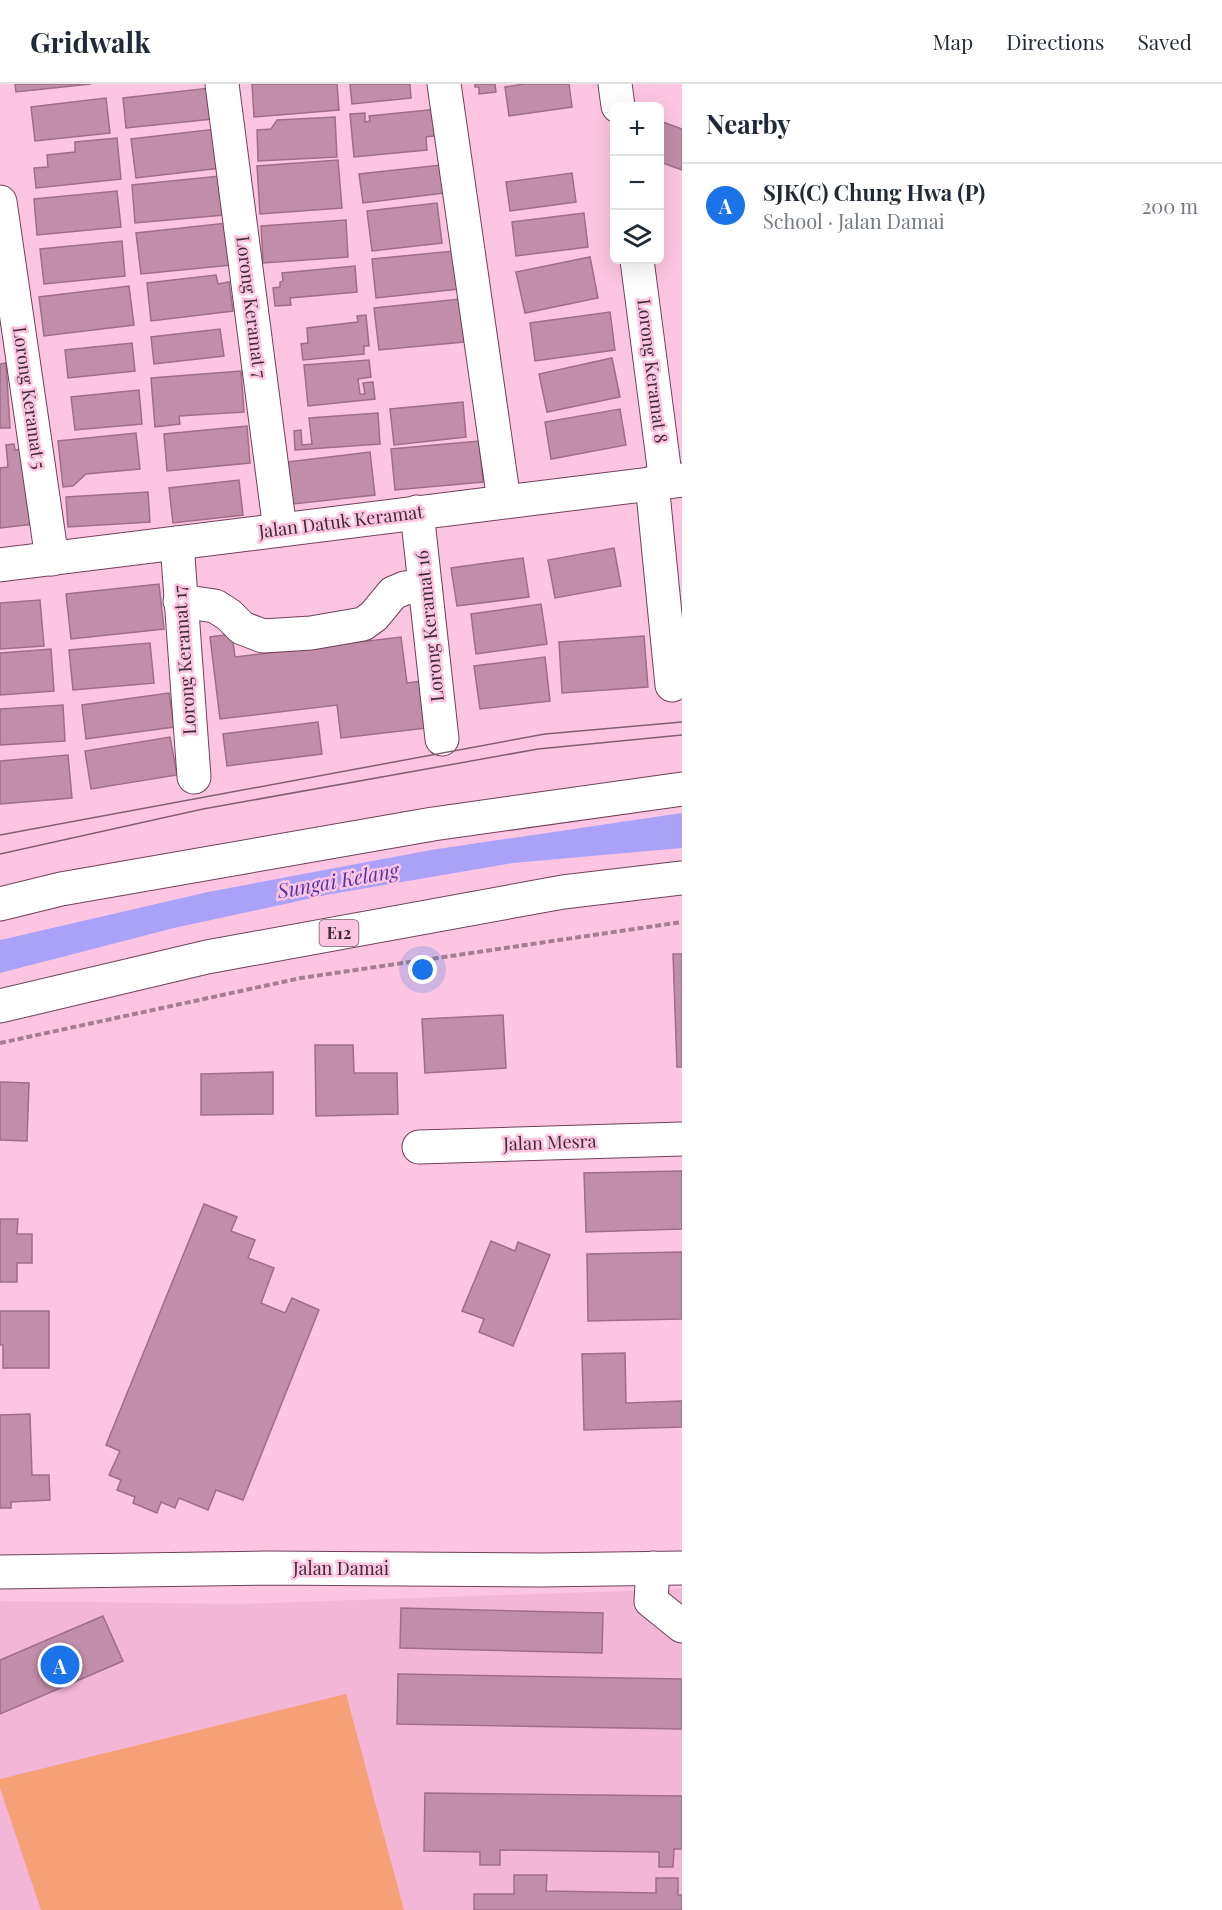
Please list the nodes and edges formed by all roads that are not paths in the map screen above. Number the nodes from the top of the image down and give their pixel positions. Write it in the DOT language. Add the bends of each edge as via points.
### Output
graph roads {
  1 [pos="222,84"];
  2 [pos="444,84"];
  3 [pos="615,84"];
  4 [pos="617,102"];
  5 [pos="0,202"];
  6 [pos="638,264"];
  7 [pos="9,323"];
  8 [pos="667,481"];
  9 [pos="504,501"];
  10 [pos="417,512"];
  11 [pos="280,530"];
  12 [pos="177,543"];
  13 [pos="52,559"];
  14 [pos="0,564"];
  15 [pos="425,586"];
  16 [pos="180,601"];
  17 [pos="672,685"];
  18 [pos="442,739"];
  19 [pos="194,777"];
  20 [pos="682,789"];
  21 [pos="682,878"];
  22 [pos="0,904"];
  23 [pos="0,1006"];
  24 [pos="682,1139"];
  25 [pos="419,1148"];
  26 [pos="668,1568"];
  27 [pos="0,1572"];
  28 [pos="682,1626"];
  1 -- 11 [label="main road, Lorong Keramat 7"];
  2 -- 9 [label="main road"];
  3 -- 4 [label="main road"];
  5 -- 7 [label="main road, Lorong Keramat 5"];
  6 -- 8 [label="main road, Lorong Keramat 8"];
  7 -- 13 [label="main road, Lorong Keramat 5"];
  8 -- 9 [label="main road, Jalan Datuk Keramat"];
  8 -- 17 [label="main road, Lorong Keramat 8"];
  9 -- 10 [label="main road, Jalan Datuk Keramat"];
  10 -- 11 [label="main road, Jalan Datuk Keramat"];
  10 -- 15 [label="main road, Lorong Keramat 16"];
  11 -- 12 [label="main road, Jalan Datuk Keramat"];
  12 -- 13 [label="main road, Jalan Datuk Keramat"];
  12 -- 16 [label="main road, Lorong Keramat 17"];
  13 -- 14 [label="main road, Jalan Datuk Keramat"];
  15 -- 16 [label="main road" via="393,593 363,624 263,636 242,628 215,606"];
  15 -- 18 [label="main road, Lorong Keramat 16"];
  16 -- 19 [label="main road, Lorong Keramat 17"];
  20 -- 22 [label="main road" via="410,828 61,889"];
  21 -- 23 [label="main road, E12" via="563,892 207,957"];
  24 -- 25 [label="main road, Jalan Mesra"];
  26 -- 27 [label="main road, Jalan Damai"];
  26 -- 28 [label="main road" via="651,1601"];
}
